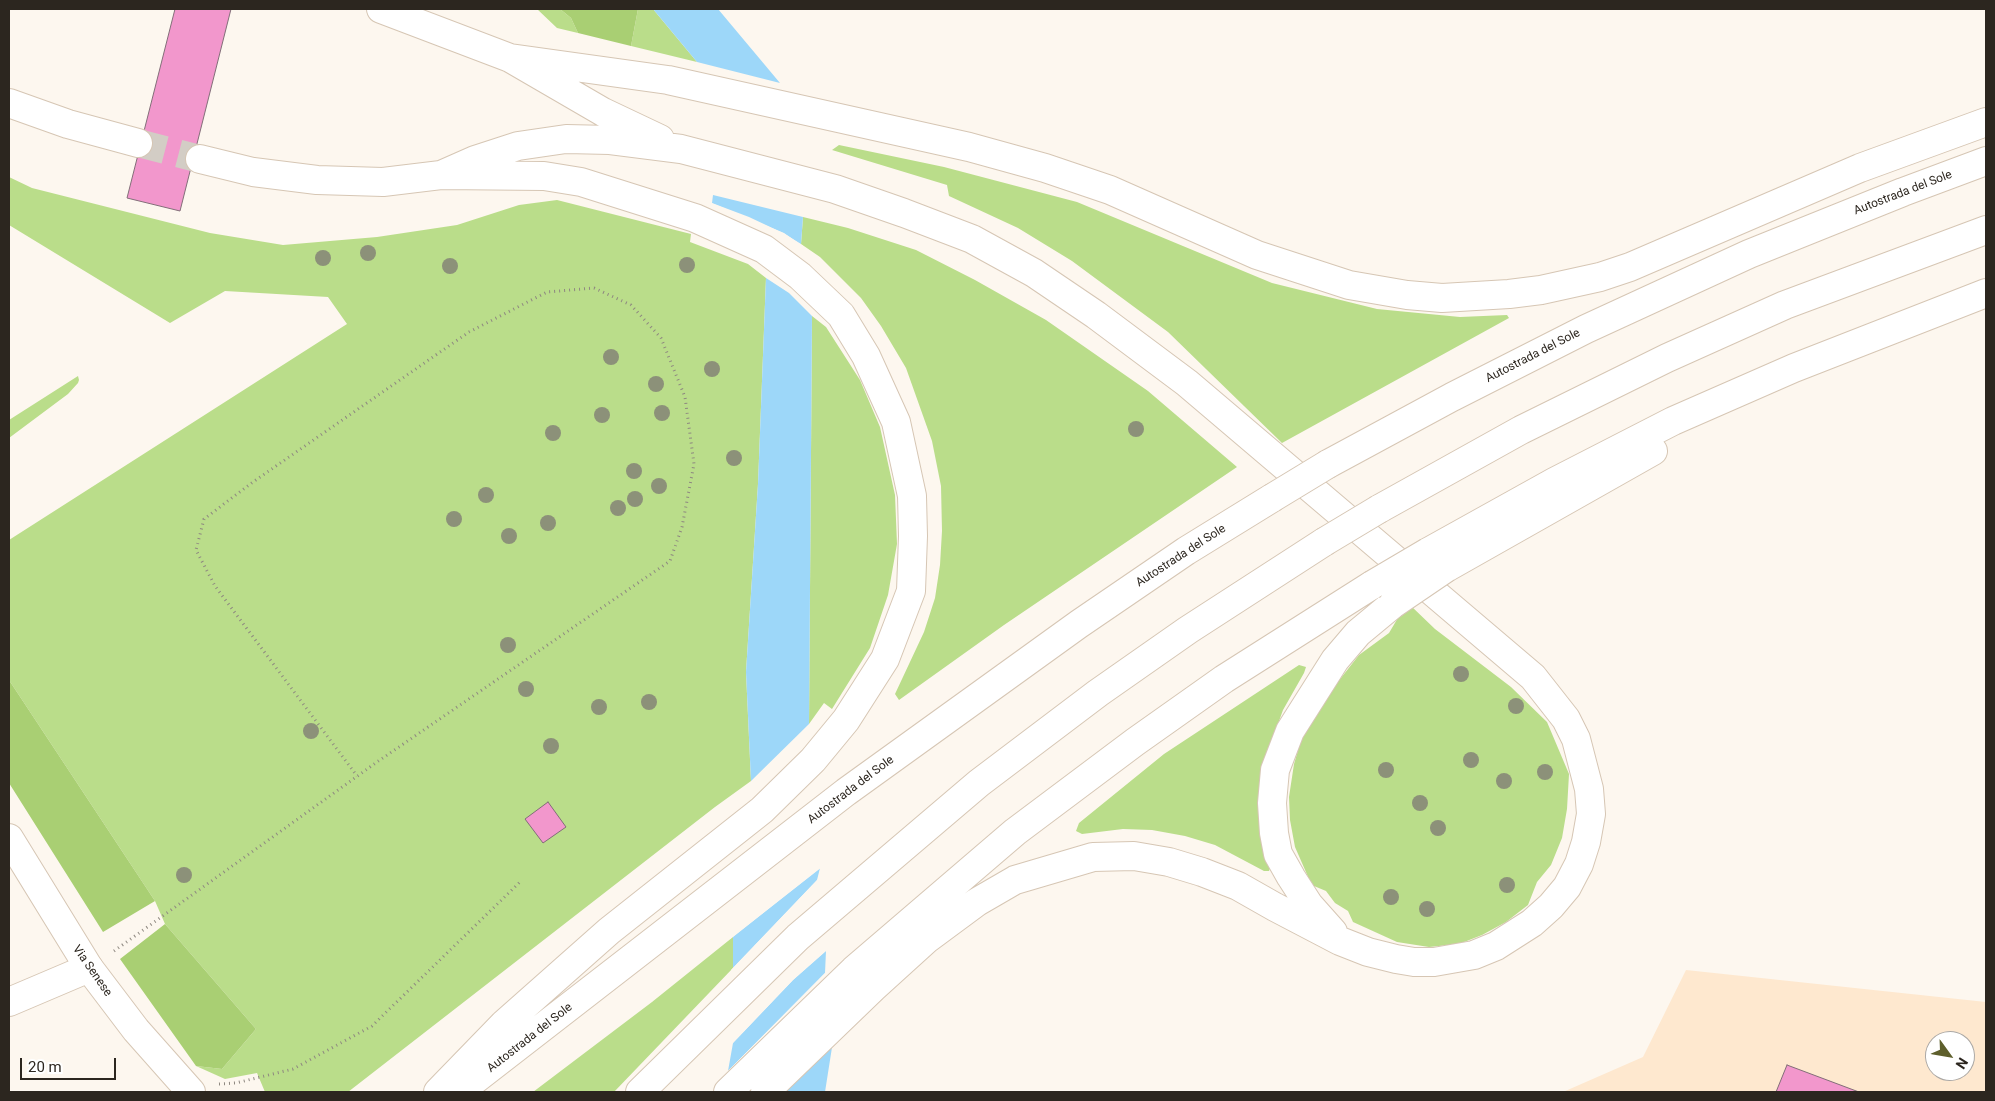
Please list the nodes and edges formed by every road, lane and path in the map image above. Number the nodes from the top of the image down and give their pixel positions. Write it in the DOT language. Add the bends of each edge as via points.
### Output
graph roads {
  1 [pos="381,9"];
  2 [pos="510,58"];
  3 [pos="9,102"];
  4 [pos="1986,122"];
  5 [pos="138,143"];
  6 [pos="682,149"];
  7 [pos="200,159"];
  8 [pos="1986,161"];
  9 [pos="441,175"];
  10 [pos="1986,230"];
  11 [pos="1986,293"];
  12 [pos="1437,560"];
  13 [pos="357,776"];
  14 [pos="9,838"];
  15 [pos="521,881"];
  16 [pos="1340,941"];
  17 [pos="89,968"];
  18 [pos="864,979"];
  19 [pos="9,1002"];
  20 [pos="187,1088"];
  21 [pos="438,1092"];
  22 [pos="459,1092"];
  23 [pos="640,1092"];
  24 [pos="728,1092"];
  25 [pos="765,1092"];
  1 -- 2 [label="main road"];
  2 -- 4 [label="main road" via="668,80 969,147 1110,190 1257,255 1349,285 1407,296 1442,298 1541,290 1600,277 1860,168"];
  2 -- 6 [label="main road" via="603,112"];
  3 -- 5 [label="main road" via="68,124"];
  6 -- 9 [label="main road" via="566,139 518,146"];
  6 -- 16 [label="main road" via="834,189 904,213 972,239 1034,273 1187,384 1533,677 1566,719 1576,739 1589,788 1591,814 1586,842 1579,864 1566,887 1551,906 1516,935 1474,955 1414,962 1368,952"];
  7 -- 9 [label="main road" via="253,172 317,180 383,182"];
  8 -- 22 [label="main road, Autostrada del Sole, bridge" via="1749,254 1595,324 1452,396 1272,498 1186,551 1079,624 846,792"];
  9 -- 21 [label="main road" via="544,176 581,182 695,218 764,249 800,276 841,315 866,356 896,422 912,496 913,536 911,591 885,659 846,720 813,760 762,810 609,931 504,1024"];
  10 -- 23 [label="main road, bridge" via="1785,306 1667,358 1521,430 1324,542 1188,630 979,783 798,938"];
  11 -- 12 [label="main road" via="1794,368 1673,422 1554,482"];
  12 -- 16 [label="main road, bridge" via="1394,604 1358,633 1335,660 1290,731 1275,770 1272,802 1278,854 1309,905"];
  12 -- 18 [label="main road, bridge" via="1372,585 1224,679 1135,742 1015,832"];
  13 -- 13 [label="path" via="670,561 682,527 694,464 685,397 661,338 631,305 594,288 547,292 469,332 204,519 196,550 215,586"];
  13 -- 17 [label="path"];
  14 -- 17 [label="main road, Via Senese"];
  15 -- 20 [label="path" via="372,1026 293,1069 236,1083"];
  16 -- 18 [label="main road" via="1238,886 1202,872 1134,856 1093,857 1015,880"];
  17 -- 19 [label="main road"];
  17 -- 20 [label="main road, Via Senese" via="136,1030"];
  18 -- 24 [label="main road"];
  18 -- 25 [label="main road"];
}
